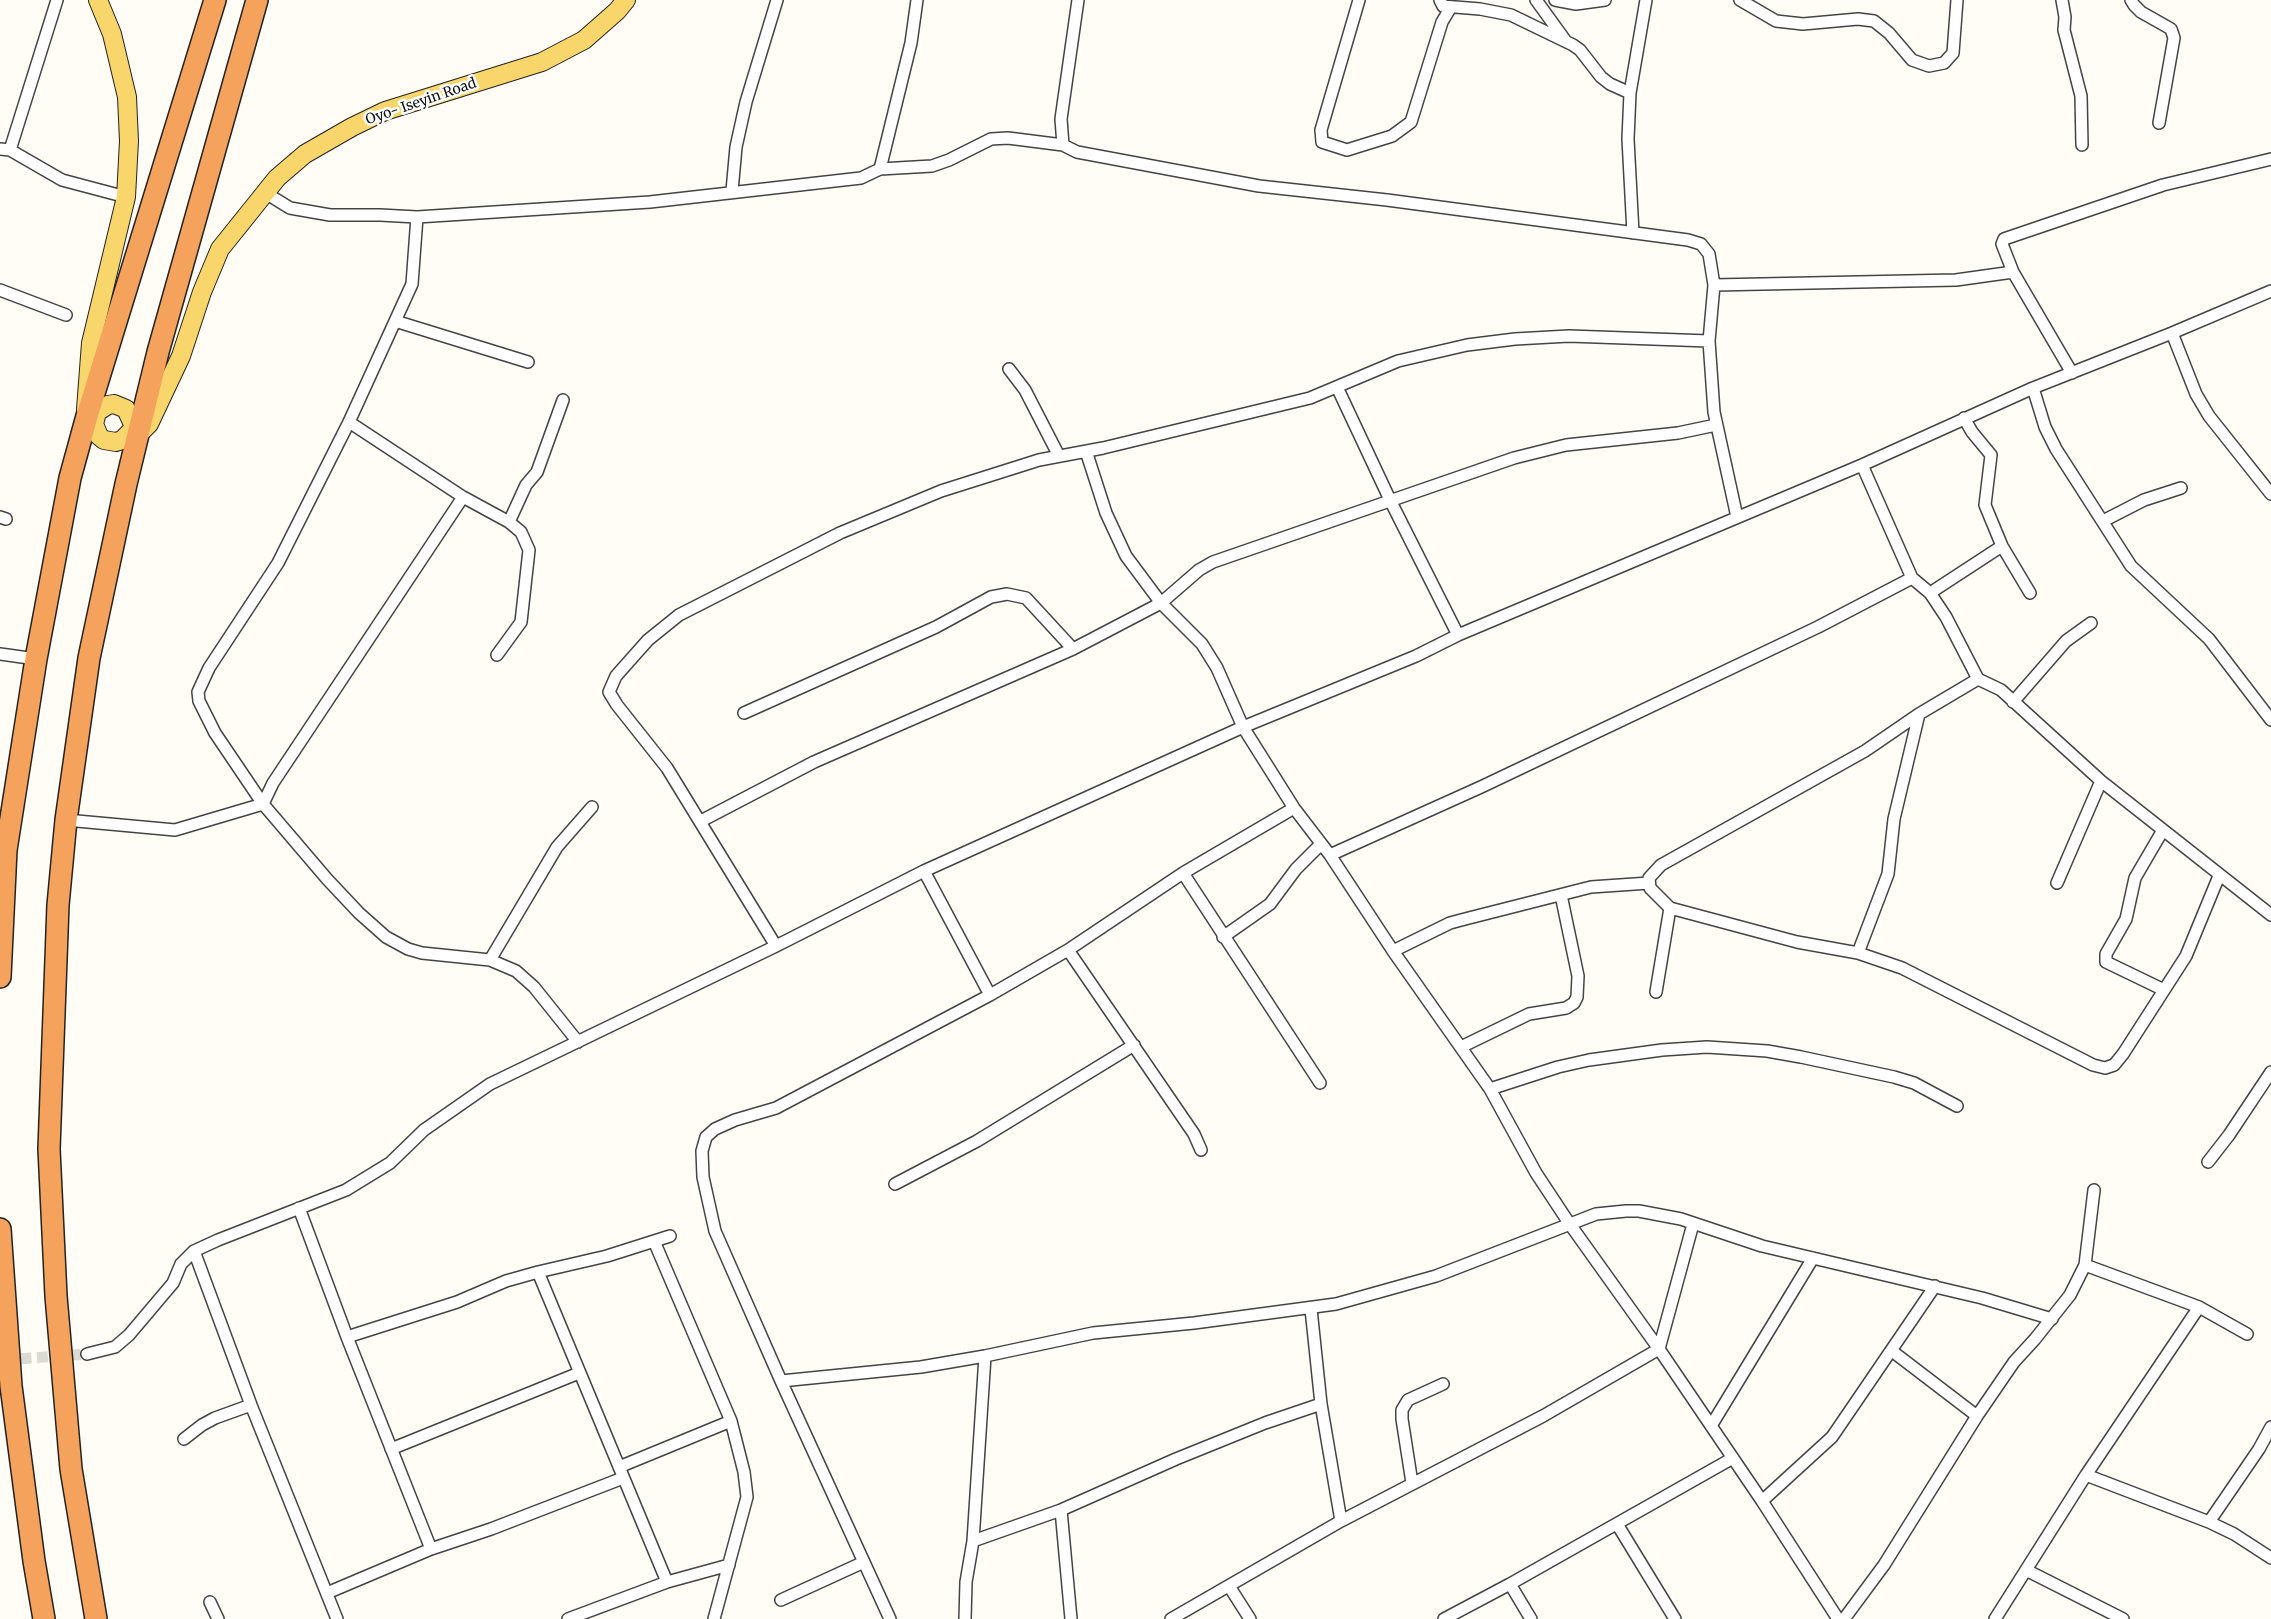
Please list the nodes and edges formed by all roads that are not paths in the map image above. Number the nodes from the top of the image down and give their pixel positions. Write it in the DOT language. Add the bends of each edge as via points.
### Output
graph roads {
  1 [pos="57,0"];
  2 [pos="98,0"];
  3 [pos="215,0"];
  4 [pos="257,0"];
  5 [pos="626,0"];
  6 [pos="777,0"];
  7 [pos="917,0"];
  8 [pos="1078,0"];
  9 [pos="1359,0"];
  10 [pos="1440,0"];
  11 [pos="1536,0"];
  12 [pos="1555,0"];
  13 [pos="1606,0"];
  14 [pos="1646,0"];
  15 [pos="1740,0"];
  16 [pos="1957,0"];
  17 [pos="2062,0"];
  18 [pos="2131,0"];
  19 [pos="1451,7"];
  20 [pos="1566,42"];
  21 [pos="1630,94"];
  22 [pos="2159,123"];
  23 [pos="1063,145"];
  24 [pos="2082,145"];
  25 [pos="5,150"];
  26 [pos="2271,159"];
  27 [pos="880,169"];
  28 [pos="732,191"];
  29 [pos="264,192"];
  30 [pos="126,197"];
  31 [pos="417,217"];
  32 [pos="1633,233"];
  33 [pos="2013,272"];
  34 [pos="1714,285"];
  35 [pos="0,290"];
  36 [pos="2271,291"];
  37 [pos="66,315"];
  38 [pos="395,321"];
  39 [pos="2172,333"];
  40 [pos="1709,341"];
  41 [pos="528,362"];
  42 [pos="1009,369"];
  43 [pos="2072,373"];
  44 [pos="1338,387"];
  45 [pos="2034,388"];
  46 [pos="564,400"];
  47 [pos="97,412"];
  48 [pos="138,417"];
  49 [pos="1964,418"];
  50 [pos="349,422"];
  51 [pos="1716,425"];
  52 [pos="1086,451"];
  53 [pos="1059,456"];
  54 [pos="1862,465"];
  55 [pos="2181,488"];
  56 [pos="2271,494"];
  57 [pos="463,497"];
  58 [pos="1391,502"];
  59 [pos="1737,516"];
  60 [pos="2102,521"];
  61 [pos="509,522"];
  62 [pos="2002,546"];
  63 [pos="1912,578"];
  64 [pos="1930,593"];
  65 [pos="2030,593"];
  66 [pos="1161,603"];
  67 [pos="2091,623"];
  68 [pos="1458,635"];
  69 [pos="1073,649"];
  70 [pos="0,654"];
  71 [pos="497,655"];
  72 [pos="36,659"];
  73 [pos="1978,679"];
  74 [pos="2013,702"];
  75 [pos="744,712"];
  76 [pos="1919,714"];
  77 [pos="2271,720"];
  78 [pos="1243,727"];
  79 [pos="2102,782"];
  80 [pos="263,804"];
  81 [pos="592,807"];
  82 [pos="1294,808"];
  83 [pos="66,820"];
  84 [pos="701,821"];
  85 [pos="2163,830"];
  86 [pos="1321,844"];
  87 [pos="3,847"];
  88 [pos="1330,855"];
  89 [pos="924,871"];
  90 [pos="1183,873"];
  91 [pos="2,876"];
  92 [pos="2220,876"];
  93 [pos="2057,882"];
  94 [pos="1649,883"];
  95 [pos="1561,895"];
  96 [pos="1670,908"];
  97 [pos="2271,915"];
  98 [pos="1223,937"];
  99 [pos="776,946"];
  100 [pos="1068,950"];
  101 [pos="1393,951"];
  102 [pos="1858,953"];
  103 [pos="490,960"];
  104 [pos="0,977"];
  105 [pos="2164,990"];
  106 [pos="1656,992"];
  107 [pos="990,995"];
  108 [pos="578,1042"];
  109 [pos="1134,1045"];
  110 [pos="1461,1047"];
  111 [pos="2271,1072"];
  112 [pos="1320,1083"];
  113 [pos="1490,1088"];
  114 [pos="1957,1106"];
  115 [pos="1201,1150"];
  116 [pos="2208,1162"];
  117 [pos="895,1184"];
  118 [pos="2094,1190"];
  119 [pos="299,1208"];
  120 [pos="1569,1223"];
  121 [pos="1693,1224"];
  122 [pos="0,1229"];
  123 [pos="670,1236"];
  124 [pos="654,1241"];
  125 [pos="194,1251"];
  126 [pos="1813,1258"];
  127 [pos="2085,1265"];
  128 [pos="538,1272"];
  129 [pos="1935,1286"];
  130 [pos="2199,1307"];
  131 [pos="1311,1309"];
  132 [pos="2052,1319"];
  133 [pos="2247,1334"];
  134 [pos="347,1337"];
  135 [pos="1659,1349"];
  136 [pos="1892,1351"];
  137 [pos="87,1354"];
  138 [pos="985,1356"];
  139 [pos="579,1373"];
  140 [pos="781,1380"];
  141 [pos="1443,1384"];
  142 [pos="1321,1404"];
  143 [pos="251,1405"];
  144 [pos="1977,1416"];
  145 [pos="732,1420"];
  146 [pos="1711,1426"];
  147 [pos="2271,1427"];
  148 [pos="184,1439"];
  149 [pos="391,1449"];
  150 [pos="1733,1458"];
  151 [pos="621,1473"];
  152 [pos="2086,1475"];
  153 [pos="1412,1483"];
  154 [pos="1762,1501"];
  155 [pos="1061,1510"];
  156 [pos="1341,1521"];
  157 [pos="2209,1522"];
  158 [pos="1617,1524"];
  159 [pos="973,1541"];
  160 [pos="431,1549"];
  161 [pos="2271,1558"];
  162 [pos="864,1562"];
  163 [pos="729,1565"];
  164 [pos="2026,1570"];
  165 [pos="667,1582"];
  166 [pos="1510,1584"];
  167 [pos="1229,1586"];
  168 [pos="327,1593"];
  169 [pos="781,1600"];
  170 [pos="210,1602"];
  171 [pos="44,1619"];
  172 [pos="96,1619"];
  173 [pos="218,1619"];
  174 [pos="337,1619"];
  175 [pos="568,1619"];
  176 [pos="714,1619"];
  177 [pos="890,1619"];
  178 [pos="965,1619"];
  179 [pos="1071,1619"];
  180 [pos="1171,1619"];
  181 [pos="1250,1619"];
  182 [pos="1444,1619"];
  183 [pos="1531,1619"];
  184 [pos="1675,1619"];
  185 [pos="1838,1619"];
  186 [pos="1844,1619"];
  187 [pos="1995,1619"];
  188 [pos="2123,1619"];
  1 -- 25 [label="street"];
  2 -- 30 [label="main road" via="112,34 127,97"];
  3 -- 47 [label="highway"];
  4 -- 48 [label="highway"];
  5 -- 29 [label="main road, Oyo- Iseyin Road" via="584,40 542,62 385,111 352,127 305,154"];
  6 -- 28 [label="street" via="746,102 736,147"];
  7 -- 27 [label="street" via="911,43"];
  8 -- 23 [label="street" via="1061,119"];
  9 -- 19 [label="street" via="1321,130 1322,142 1347,150 1392,136 1411,122 1442,22"];
  10 -- 19 [label="street" via="1443,6"];
  11 -- 20 [label="street"];
  12 -- 13 [label="street" via="1576,4"];
  14 -- 21 [label="street"];
  15 -- 16 [label="street" via="1776,21 1803,24 1858,19 1874,21 1912,60 1929,66 1944,63 1953,53"];
  17 -- 24 [label="street" via="2064,30 2081,96"];
  18 -- 22 [label="street" via="2141,12 2171,28 2174,38"];
  19 -- 20 [label="street" via="1511,15"];
  20 -- 21 [label="street" via="1580,50 1601,77"];
  21 -- 32 [label="street" via="1628,139"];
  23 -- 27 [label="street" via="991,139 932,166"];
  23 -- 32 [label="street" via="1077,152 1259,186"];
  25 -- 30 [label="street" via="62,180"];
  26 -- 33 [label="street" via="2163,185 2007,237 2002,244"];
  27 -- 28 [label="street" via="861,178"];
  28 -- 31 [label="street" via="650,202"];
  29 -- 31 [label="street" via="290,208 330,215"];
  29 -- 48 [label="main road, Oyo- Iseyin Road" via="220,249 181,356"];
  30 -- 47 [label="main road" via="91,343 88,368"];
  31 -- 38 [label="street" via="412,284"];
  32 -- 34 [label="street" via="1701,244 1709,254"];
  33 -- 34 [label="street" via="1956,280"];
  33 -- 43 [label="street"];
  34 -- 40 [label="street"];
  35 -- 37 [label="street"];
  36 -- 39 [label="street"];
  38 -- 41 [label="street"];
  38 -- 50 [label="street"];
  39 -- 43 [label="street"];
  39 -- 56 [label="street" via="2196,394 2209,416"];
  40 -- 44 [label="street" via="1568,336 1467,345 1398,361"];
  40 -- 51 [label="street"];
  42 -- 53 [label="street" via="1025,390"];
  43 -- 45 [label="street"];
  44 -- 52 [label="street" via="1310,398"];
  44 -- 58 [label="street"];
  45 -- 49 [label="street"];
  45 -- 60 [label="street" via="2045,427 2056,449"];
  46 -- 61 [label="street" via="537,472 526,485"];
  47 -- 48 [label="main road" via="114,404"];
  47 -- 48 [label="main road" via="99,436 110,442"];
  47 -- 72 [label="highway" via="70,478"];
  48 -- 83 [label="highway" via="92,639"];
  49 -- 54 [label="street"];
  49 -- 62 [label="street" via="1991,455 1985,506"];
  50 -- 57 [label="street"];
  50 -- 80 [label="street" via="278,563 209,668 198,692 215,734"];
  51 -- 58 [label="street" via="1678,433 1566,445 1489,466"];
  51 -- 59 [label="street"];
  52 -- 53 [label="street"];
  52 -- 66 [label="street" via="1106,513 1126,556"];
  53 -- 84 [label="street" via="941,491 840,533 679,615 648,640 616,676 609,692 667,768"];
  54 -- 59 [label="street"];
  54 -- 63 [label="street"];
  55 -- 60 [label="street" via="2150,498"];
  57 -- 61 [label="street"];
  57 -- 80 [label="street" via="273,783"];
  58 -- 66 [label="street" via="1213,562"];
  58 -- 68 [label="street"];
  59 -- 68 [label="street"];
  60 -- 77 [label="street" via="2131,566 2209,639"];
  61 -- 71 [label="street" via="522,532 530,550 522,622"];
  62 -- 64 [label="street"];
  62 -- 65 [label="street"];
  63 -- 64 [label="street"];
  63 -- 88 [label="street" via="1818,627"];
  64 -- 73 [label="street"];
  66 -- 69 [label="street"];
  66 -- 78 [label="street" via="1202,644 1218,668"];
  67 -- 74 [label="street" via="2066,641"];
  68 -- 78 [label="street" via="1416,656"];
  69 -- 75 [label="street" via="1026,598 1006,594 991,597 936,627"];
  69 -- 84 [label="street" via="814,762"];
  70 -- 72 [label="street"];
  72 -- 87 [label="highway"];
  73 -- 74 [label="street" via="2000,690"];
  73 -- 76 [label="street"];
  74 -- 79 [label="street"];
  76 -- 94 [label="street" via="1864,751 1661,865 1652,873"];
  76 -- 102 [label="street" via="1894,819 1888,874"];
  78 -- 82 [label="street"];
  78 -- 89 [label="street"];
  79 -- 85 [label="street"];
  79 -- 93 [label="street"];
  80 -- 83 [label="street" via="175,830"];
  80 -- 103 [label="street" via="327,879 386,938 422,953"];
  81 -- 103 [label="street" via="557,847"];
  82 -- 86 [label="street"];
  82 -- 90 [label="street"];
  83 -- 172 [label="highway" via="58,905 49,1149 56,1296 71,1469"];
  84 -- 99 [label="street"];
  85 -- 92 [label="street"];
  85 -- 105 [label="street" via="2135,878 2126,919 2106,954 2106,962"];
  86 -- 88 [label="street"];
  86 -- 98 [label="street" via="1296,869 1270,904"];
  87 -- 91 [label="highway"];
  88 -- 101 [label="street"];
  89 -- 99 [label="street"];
  89 -- 107 [label="street"];
  90 -- 98 [label="street"];
  90 -- 100 [label="street"];
  91 -- 104 [label="highway"];
  92 -- 97 [label="street"];
  92 -- 105 [label="street" via="2186,956"];
  94 -- 95 [label="street" via="1591,887"];
  94 -- 96 [label="street" via="1653,892"];
  95 -- 101 [label="street" via="1450,923"];
  95 -- 110 [label="street" via="1578,976 1574,1003 1566,1008 1529,1014"];
  96 -- 102 [label="street" via="1797,942"];
  96 -- 106 [label="street"];
  98 -- 112 [label="street"];
  99 -- 108 [label="street"];
  100 -- 107 [label="street"];
  100 -- 109 [label="street"];
  101 -- 110 [label="street"];
  102 -- 105 [label="street" via="1902,968 2099,1068 2114,1065"];
  103 -- 108 [label="street" via="516,971 528,982"];
  107 -- 140 [label="street" via="776,1108 735,1120 706,1137 702,1151 703,1177 715,1231"];
  108 -- 119 [label="street" via="490,1084 424,1130 390,1163 346,1190"];
  109 -- 115 [label="street" via="1194,1134"];
  109 -- 117 [label="street" via="977,1141"];
  110 -- 113 [label="street"];
  111 -- 116 [label="street"];
  113 -- 114 [label="street" via="1558,1066 1589,1060 1662,1050 1707,1048 1801,1056 1894,1077 1914,1083"];
  113 -- 120 [label="street" via="1536,1173"];
  118 -- 127 [label="street"];
  119 -- 125 [label="street"];
  119 -- 134 [label="street"];
  120 -- 121 [label="street" via="1596,1214 1639,1211"];
  120 -- 131 [label="street" via="1436,1276"];
  120 -- 135 [label="street"];
  121 -- 126 [label="street"];
  121 -- 135 [label="street"];
  122 -- 171 [label="highway" via="11,1386"];
  123 -- 124 [label="street"];
  124 -- 128 [label="street"];
  124 -- 145 [label="street"];
  125 -- 137 [label="street" via="181,1264 163,1296 129,1335 115,1347"];
  125 -- 143 [label="street"];
  126 -- 129 [label="street"];
  126 -- 146 [label="street"];
  127 -- 130 [label="street"];
  127 -- 132 [label="street" via="2070,1295"];
  128 -- 134 [label="street"];
  128 -- 139 [label="street"];
  129 -- 132 [label="street"];
  129 -- 136 [label="street"];
  130 -- 133 [label="street"];
  130 -- 152 [label="street"];
  131 -- 138 [label="street" via="1093,1333"];
  131 -- 142 [label="street"];
  132 -- 144 [label="street" via="2014,1362"];
  134 -- 149 [label="street"];
  135 -- 146 [label="street"];
  135 -- 153 [label="street" via="1543,1416"];
  136 -- 144 [label="street"];
  136 -- 154 [label="street" via="1832,1437"];
  138 -- 140 [label="street" via="921,1367"];
  138 -- 159 [label="street"];
  139 -- 149 [label="street"];
  139 -- 151 [label="street"];
  140 -- 162 [label="street"];
  141 -- 153 [label="street" via="1408,1400 1402,1410"];
  142 -- 155 [label="street" via="1176,1459"];
  142 -- 156 [label="street"];
  143 -- 148 [label="street" via="214,1418"];
  143 -- 168 [label="street"];
  144 -- 186 [label="street" via="1884,1565"];
  145 -- 151 [label="street"];
  145 -- 163 [label="street" via="747,1498"];
  146 -- 150 [label="street"];
  147 -- 157 [label="street"];
  149 -- 160 [label="street"];
  150 -- 154 [label="street"];
  150 -- 158 [label="street"];
  151 -- 160 [label="street" via="491,1529"];
  151 -- 165 [label="street"];
  152 -- 157 [label="street"];
  152 -- 164 [label="street"];
  153 -- 156 [label="street"];
  154 -- 185 [label="street"];
  155 -- 159 [label="street"];
  155 -- 179 [label="street"];
  156 -- 167 [label="street"];
  157 -- 161 [label="street"];
  158 -- 166 [label="street"];
  158 -- 184 [label="street"];
  159 -- 178 [label="street" via="966,1582"];
  160 -- 168 [label="street"];
  162 -- 169 [label="street"];
  162 -- 177 [label="street"];
  163 -- 165 [label="street"];
  163 -- 176 [label="street"];
  164 -- 187 [label="street"];
  164 -- 188 [label="street"];
  165 -- 175 [label="street"];
  166 -- 182 [label="street"];
  166 -- 183 [label="street"];
  167 -- 180 [label="street"];
  167 -- 181 [label="street"];
  168 -- 174 [label="street"];
  170 -- 173 [label="street"];
}
